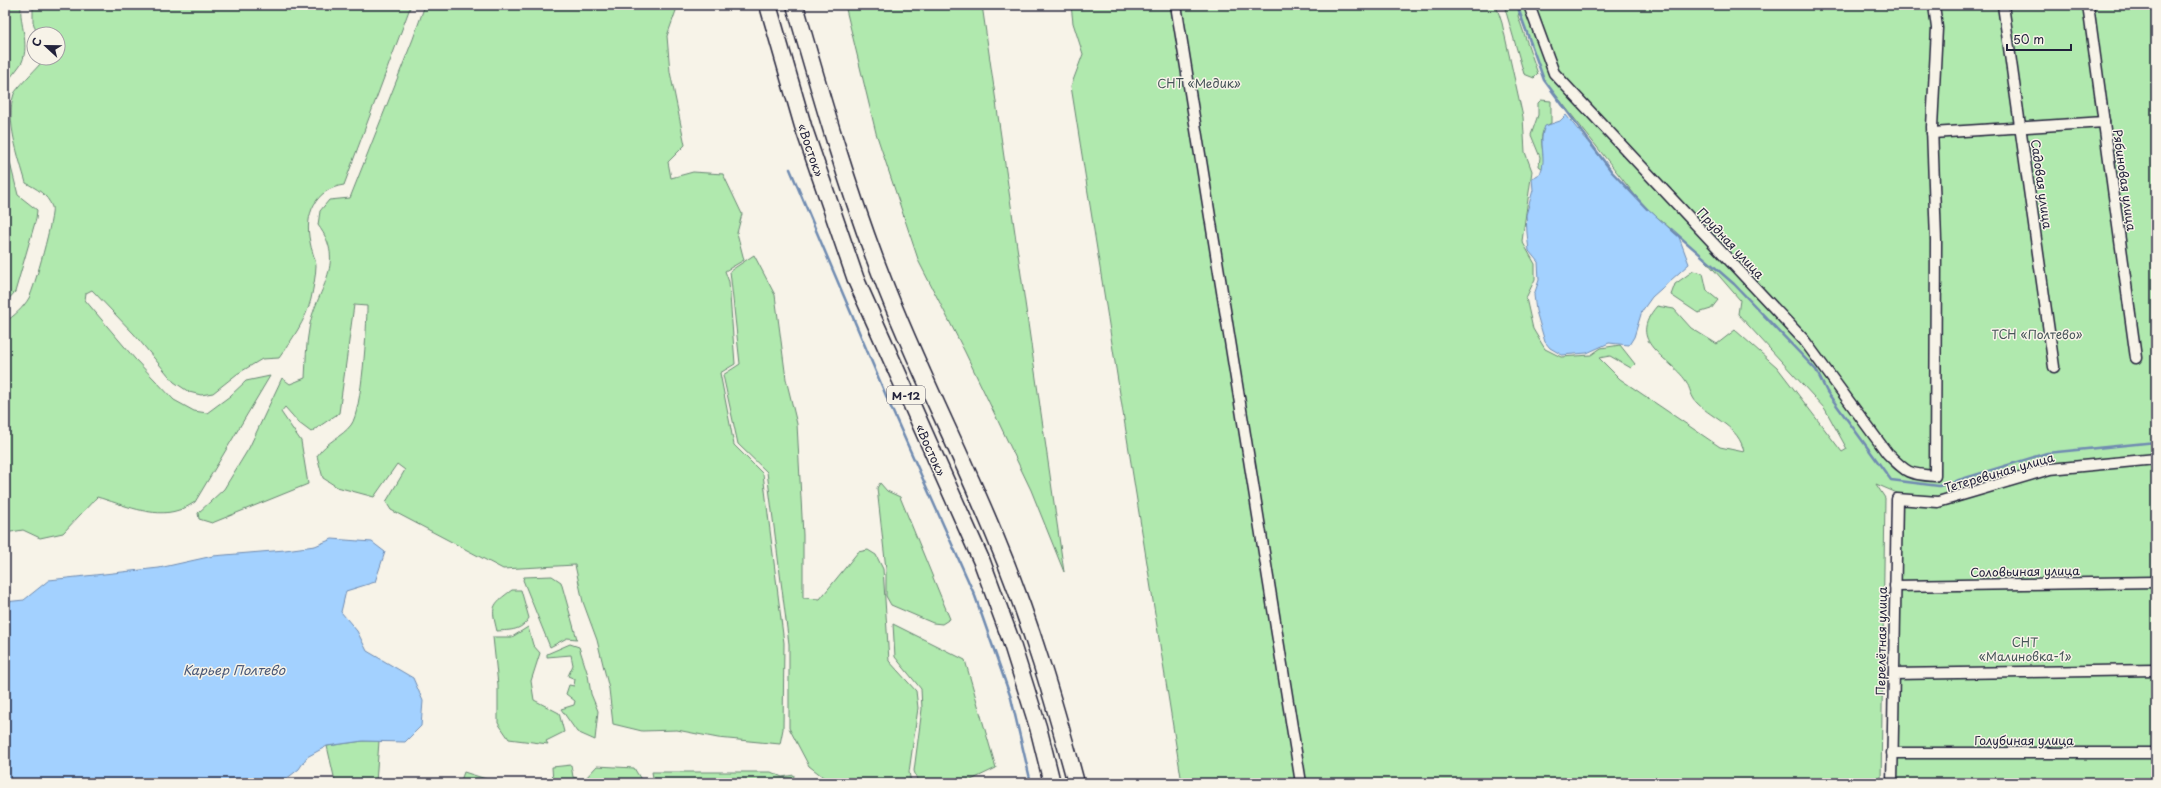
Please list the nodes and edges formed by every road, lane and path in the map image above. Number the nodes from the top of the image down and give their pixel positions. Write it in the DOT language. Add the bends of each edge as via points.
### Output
graph roads {
  1 [pos="768,5"];
  2 [pos="795,5"];
  3 [pos="1176,5"];
  4 [pos="1529,5"];
  5 [pos="1934,5"];
  6 [pos="2004,5"];
  7 [pos="2088,5"];
  8 [pos="2104,122"];
  9 [pos="2020,127"];
  10 [pos="1932,133"];
  11 [pos="2136,358"];
  12 [pos="2054,367"];
  13 [pos="2156,459"];
  14 [pos="1897,499"];
  15 [pos="2156,582"];
  16 [pos="1895,586"];
  17 [pos="2156,670"];
  18 [pos="1894,674"];
  19 [pos="1892,753"];
  20 [pos="2156,753"];
  21 [pos="1052,783"];
  22 [pos="1076,783"];
  23 [pos="1300,783"];
  24 [pos="1892,783"];
  1 -- 21 [label="highway, «Восток» / М-12" via="803,126 856,280 982,562 1010,638 1038,727"];
  2 -- 22 [label="highway, «Восток» / М-12" via="851,195 881,276 999,544 1034,636"];
  3 -- 23 [label="street"];
  4 -- 10 [label="street, Прудная улица" via="1554,73 1804,340 1887,453 1911,474 1935,476 1936,241"];
  5 -- 10 [label="street" via="1937,28"];
  6 -- 9 [label="street, Садовая улица"];
  7 -- 8 [label="street, Рябиновая улица"];
  8 -- 9 [label="street"];
  8 -- 11 [label="street, Рябиновая улица"];
  9 -- 10 [label="street"];
  9 -- 12 [label="street, Садовая улица"];
  13 -- 14 [label="street, Тетеревиная улица" via="2050,468 1938,502"];
  14 -- 16 [label="street, Перелётная улица"];
  15 -- 16 [label="street, Соловьиная улица"];
  16 -- 18 [label="street, Перелётная улица"];
  17 -- 18 [label="street"];
  18 -- 19 [label="street, Перелётная улица"];
  19 -- 20 [label="street, Голубиная улица"];
  19 -- 24 [label="street, Перелётная улица"];
}
